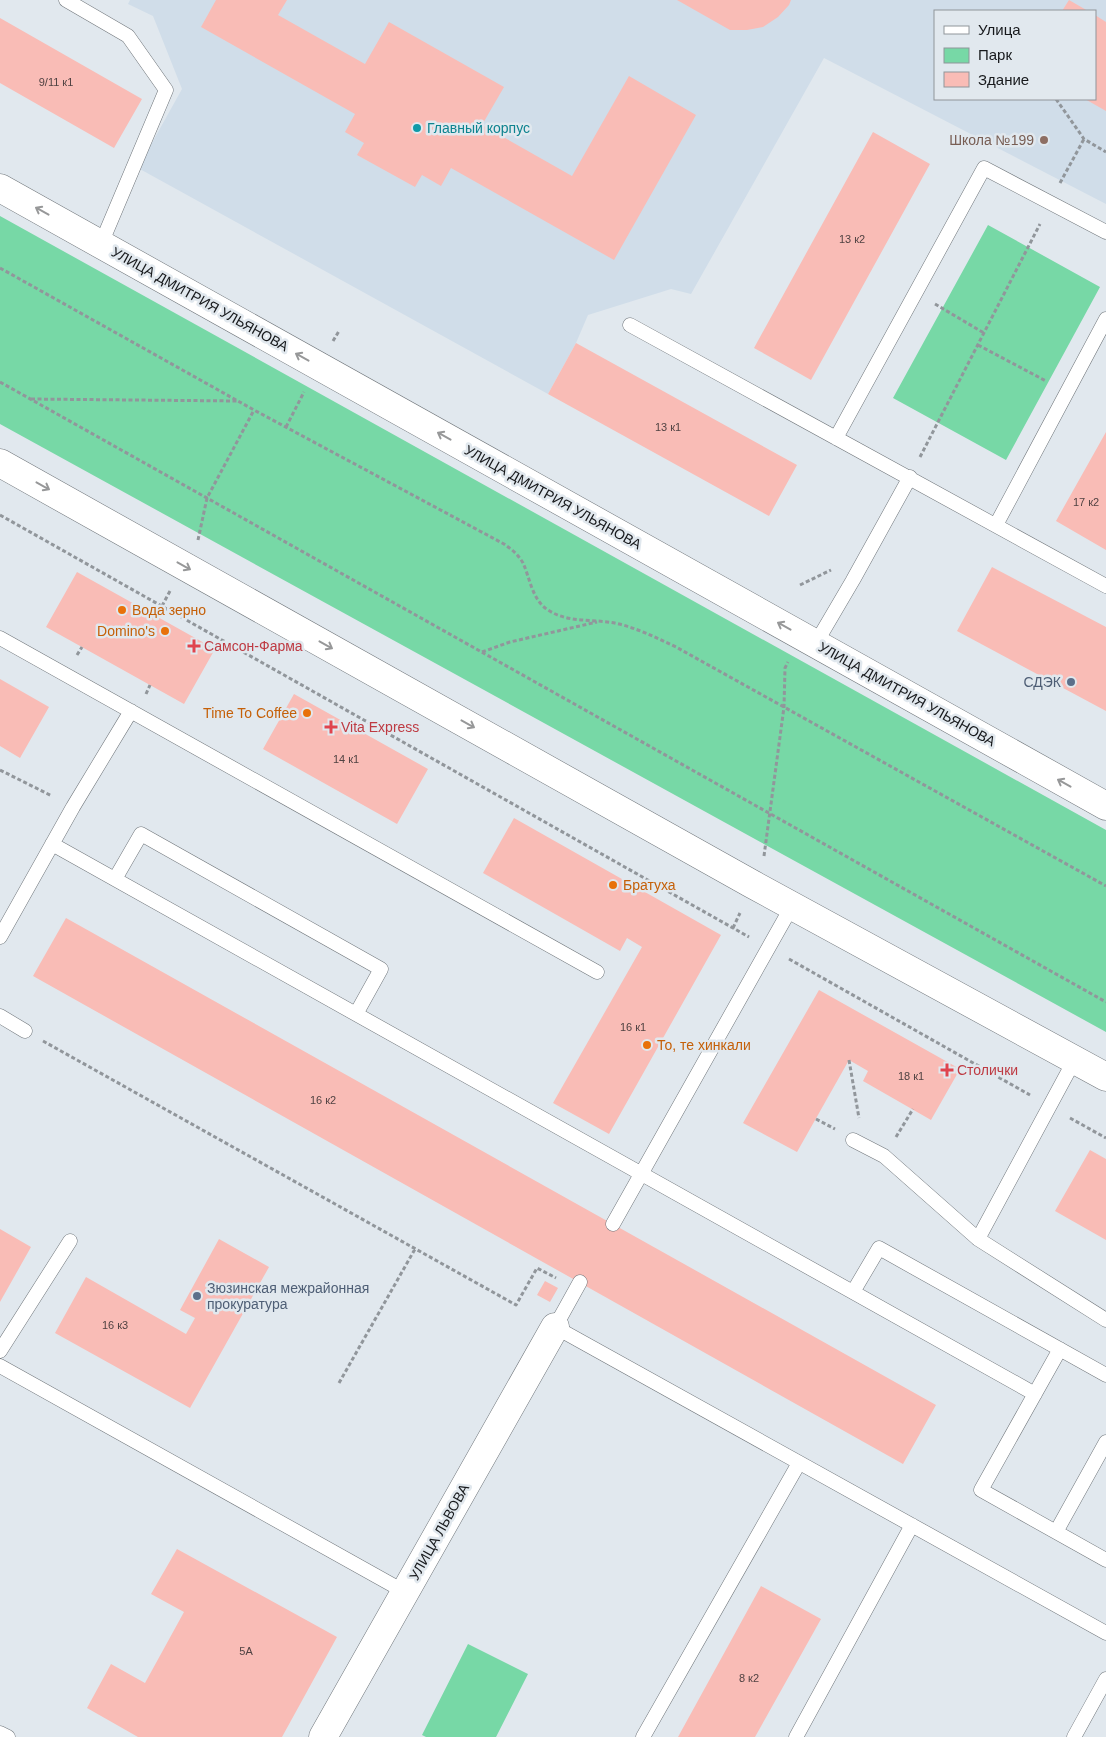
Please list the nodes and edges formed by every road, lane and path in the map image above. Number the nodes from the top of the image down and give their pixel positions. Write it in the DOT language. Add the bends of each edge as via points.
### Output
graph roads {
  1 [pos="66,0"];
  2 [pos="1057,100"];
  3 [pos="1084,139"];
  4 [pos="1106,152"];
  5 [pos="0,188"];
  6 [pos="1051,203"];
  7 [pos="1106,232"];
  8 [pos="101,244"];
  9 [pos="0,268"];
  10 [pos="916,293"];
  11 [pos="1106,319"];
  12 [pos="630,325"];
  13 [pos="984,333"];
  14 [pos="978,345"];
  15 [pos="0,382"];
  16 [pos="1067,392"];
  17 [pos="30,398"];
  18 [pos="238,401"];
  19 [pos="254,410"];
  20 [pos="836,438"];
  21 [pos="0,462"];
  22 [pos="910,477"];
  23 [pos="207,498"];
  24 [pos="0,515"];
  25 [pos="996,525"];
  26 [pos="184,565"];
  27 [pos="1106,586"];
  28 [pos="162,606"];
  29 [pos="600,622"];
  30 [pos="0,638"];
  31 [pos="809,639"];
  32 [pos="482,652"];
  33 [pos="784,707"];
  34 [pos="131,711"];
  35 [pos="0,770"];
  36 [pos="1106,806"];
  37 [pos="73,807"];
  38 [pos="770,813"];
  39 [pos="52,844"];
  40 [pos="115,879"];
  41 [pos="752,884"];
  42 [pos="1106,886"];
  43 [pos="792,906"];
  44 [pos="733,928"];
  45 [pos="0,937"];
  46 [pos="769,948"];
  47 [pos="597,972"];
  48 [pos="1106,1002"];
  49 [pos="356,1014"];
  50 [pos="0,1016"];
  51 [pos="26,1031"];
  52 [pos="1075,1059"];
  53 [pos="849,1060"];
  54 [pos="1106,1077"];
  55 [pos="1049,1106"];
  56 [pos="912,1109"];
  57 [pos="1106,1138"];
  58 [pos="853,1140"];
  59 [pos="884,1156"];
  60 [pos="642,1174"];
  61 [pos="613,1224"];
  62 [pos="978,1239"];
  63 [pos="70,1241"];
  64 [pos="415,1248"];
  65 [pos="578,1286"];
  66 [pos="854,1292"];
  67 [pos="1106,1320"];
  68 [pos="555,1327"];
  69 [pos="1060,1349"];
  70 [pos="0,1351"];
  71 [pos="0,1366"];
  72 [pos="1106,1375"];
  73 [pos="339,1383"];
  74 [pos="1035,1394"];
  75 [pos="1106,1442"];
  76 [pos="799,1463"];
  77 [pos="912,1525"];
  78 [pos="1056,1532"];
  79 [pos="1106,1560"];
  80 [pos="405,1592"];
  81 [pos="1106,1633"];
  82 [pos="1106,1679"];
  83 [pos="0,1733"];
  84 [pos="8,1737"];
  85 [pos="323,1737"];
  86 [pos="643,1737"];
  87 [pos="796,1737"];
  88 [pos="1074,1737"];
  1 -- 8 [label="lane" via="128,36 166,90"];
  2 -- 3 [label="path"];
  3 -- 4 [label="path"];
  3 -- 6 [label="path"];
  8 -- 5 [label="main road, УЛИЦА ДМИТРИЯ УЛЬЯНОВА, one-way"];
  6 -- 7 [label="lane"];
  6 -- 10 [label="lane" via="984,168"];
  6 -- 13 [label="path"];
  31 -- 8 [label="main road, УЛИЦА ДМИТРИЯ УЛЬЯНОВА, one-way"];
  9 -- 18 [label="path"];
  10 -- 13 [label="path"];
  10 -- 20 [label="lane"];
  11 -- 16 [label="lane"];
  12 -- 20 [label="lane"];
  13 -- 14 [label="path"];
  14 -- 16 [label="path"];
  14 -- 22 [label="path"];
  15 -- 17 [label="path"];
  16 -- 25 [label="lane"];
  17 -- 18 [label="path"];
  17 -- 23 [label="path"];
  18 -- 19 [label="path"];
  19 -- 23 [label="path"];
  19 -- 29 [label="path" via="504,544 522,562 537,598 546,609 569,618"];
  20 -- 22 [label="lane"];
  21 -- 26 [label="main road, one-way"];
  22 -- 25 [label="lane"];
  22 -- 31 [label="lane" via="838,606"];
  23 -- 26 [label="path" via="200,536"];
  23 -- 32 [label="path"];
  24 -- 28 [label="path"];
  25 -- 27 [label="lane"];
  26 -- 28 [label="path"];
  26 -- 41 [label="main road, one-way"];
  28 -- 44 [label="path"];
  29 -- 32 [label="path" via="510,642"];
  29 -- 33 [label="path" via="616,623 646,633"];
  30 -- 34 [label="lane"];
  31 -- 33 [label="path" via="785,668"];
  36 -- 31 [label="main road, УЛИЦА ДМИТРИЯ УЛЬЯНОВА, one-way"];
  32 -- 38 [label="path"];
  33 -- 38 [label="path"];
  33 -- 42 [label="path"];
  34 -- 37 [label="lane"];
  34 -- 47 [label="lane"];
  35 -- 37 [label="path"];
  37 -- 39 [label="lane"];
  38 -- 41 [label="path" via="765,854"];
  38 -- 48 [label="path"];
  39 -- 40 [label="lane"];
  39 -- 45 [label="lane"];
  40 -- 49 [label="lane"];
  40 -- 49 [label="lane" via="141,834 184,858 381,969"];
  41 -- 43 [label="main road"];
  41 -- 44 [label="path"];
  43 -- 46 [label="lane"];
  43 -- 52 [label="main road"];
  44 -- 46 [label="path"];
  46 -- 55 [label="path"];
  46 -- 60 [label="lane"];
  49 -- 60 [label="lane"];
  50 -- 51 [label="lane"];
  51 -- 64 [label="path"];
  52 -- 54 [label="main road"];
  52 -- 55 [label="lane"];
  53 -- 58 [label="path" via="860,1126"];
  55 -- 57 [label="path"];
  55 -- 62 [label="lane"];
  56 -- 59 [label="path"];
  58 -- 59 [label="lane"];
  59 -- 62 [label="lane"];
  60 -- 61 [label="lane"];
  60 -- 66 [label="lane"];
  62 -- 67 [label="lane"];
  63 -- 70 [label="lane"];
  64 -- 65 [label="path" via="516,1305 537,1268"];
  64 -- 73 [label="path"];
  65 -- 68 [label="lane"];
  66 -- 69 [label="lane" via="878,1248"];
  66 -- 74 [label="lane"];
  68 -- 76 [label="lane"];
  68 -- 80 [label="main road, УЛИЦА ЛЬВОВА"];
  69 -- 72 [label="lane"];
  69 -- 74 [label="lane"];
  71 -- 80 [label="lane"];
  74 -- 78 [label="lane" via="981,1490"];
  75 -- 78 [label="lane"];
  76 -- 77 [label="lane"];
  76 -- 86 [label="lane"];
  77 -- 81 [label="lane"];
  77 -- 87 [label="lane"];
  78 -- 79 [label="lane"];
  80 -- 85 [label="main road, УЛИЦА ЛЬВОВА"];
  82 -- 88 [label="lane"];
  83 -- 84 [label="lane"];
}
